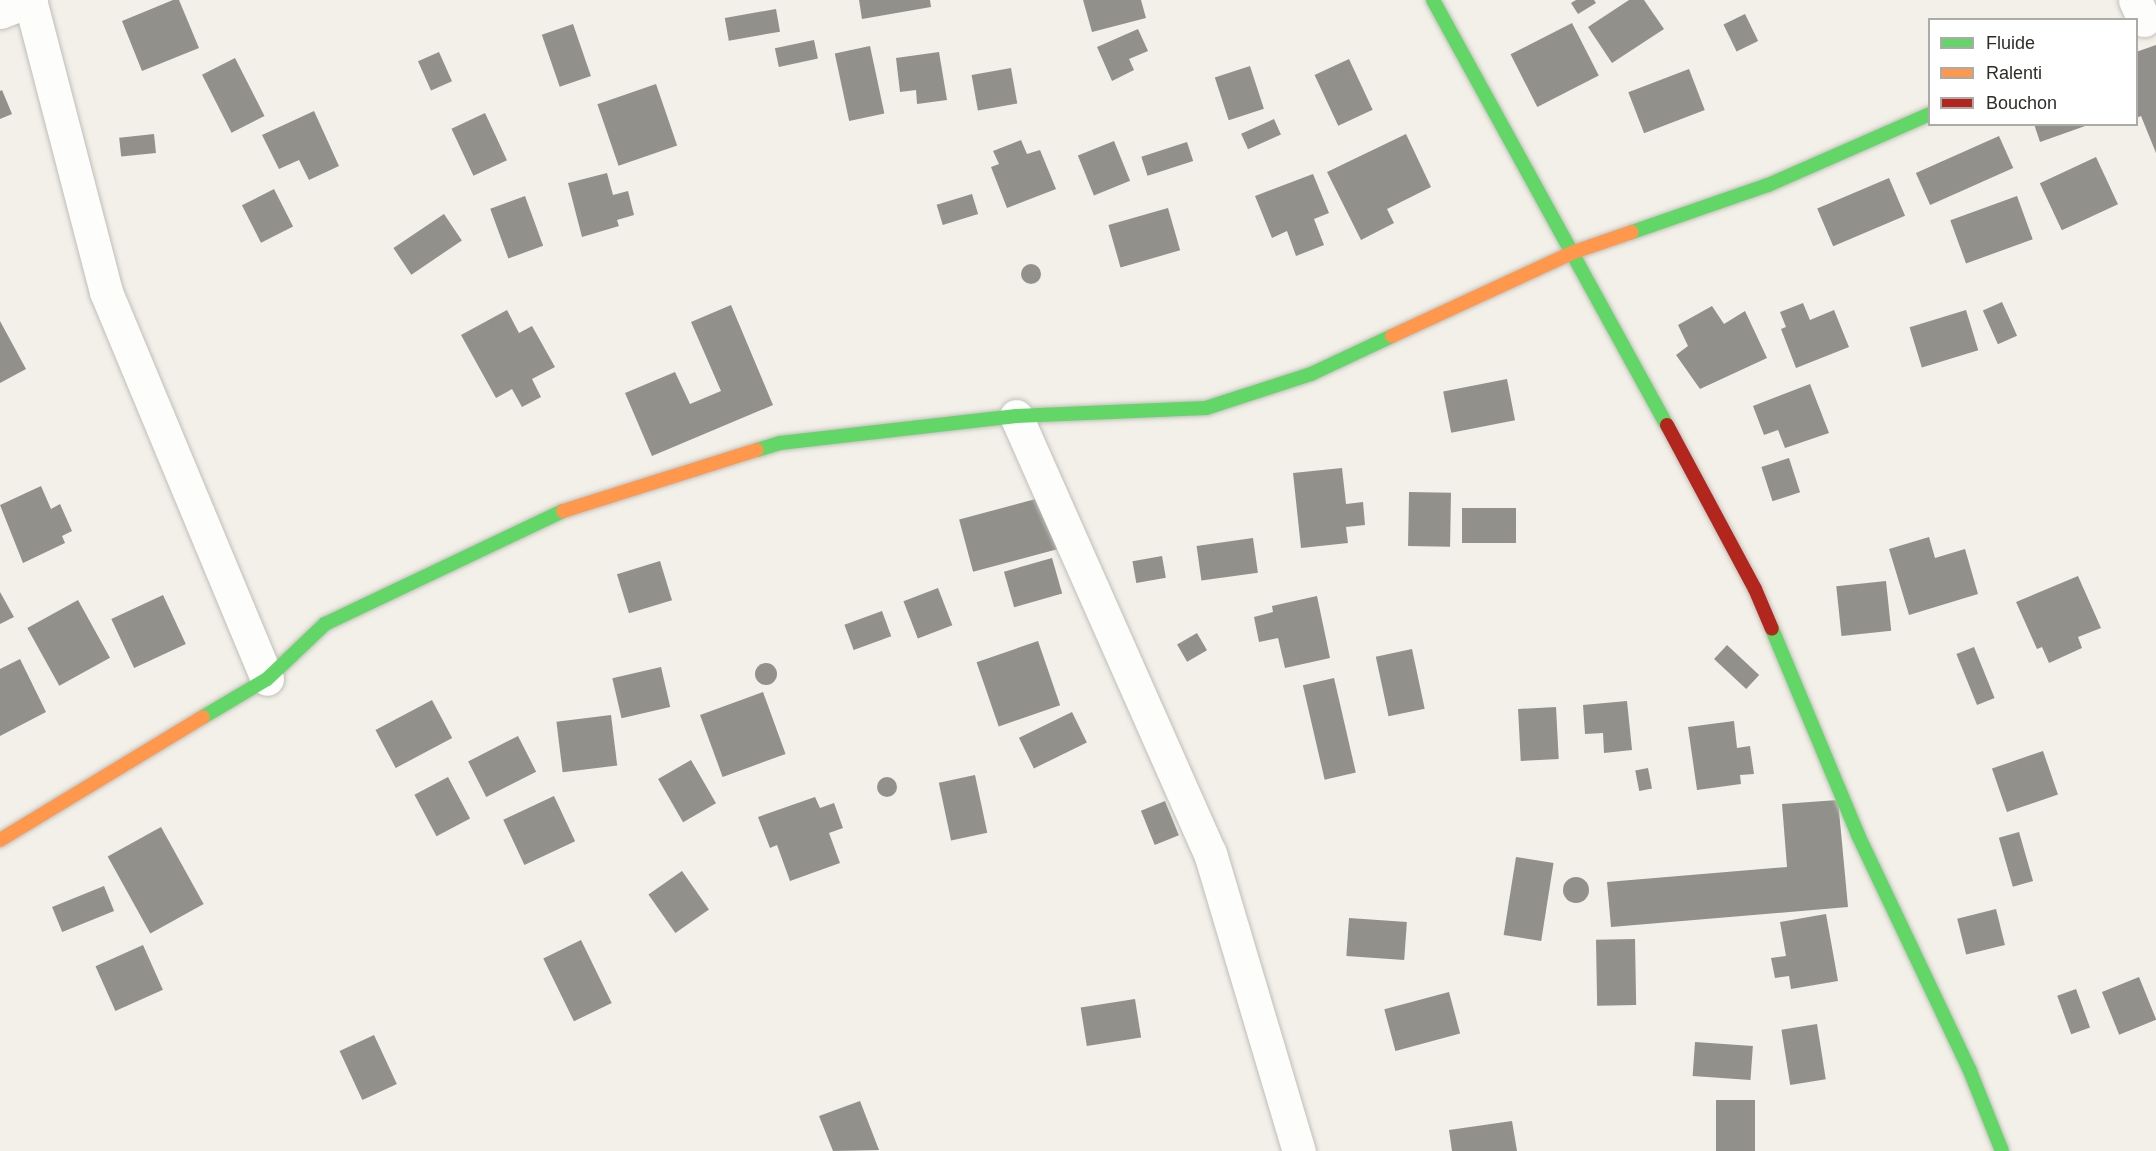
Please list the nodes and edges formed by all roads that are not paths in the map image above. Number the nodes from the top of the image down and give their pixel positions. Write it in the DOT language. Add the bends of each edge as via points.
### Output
graph roads {
  1 [pos="30,0"];
  2 [pos="1433,0"];
  3 [pos="0,12"];
  4 [pos="1928,114"];
  5 [pos="1574,252"];
  6 [pos="1016,416"];
  7 [pos="267,679"];
  8 [pos="0,840"];
  9 [pos="1299,1151"];
  10 [pos="2002,1151"];
  1 -- 3 [label="street"];
  1 -- 7 [label="street" via="106,292"];
  2 -- 5 [label="street"];
  4 -- 5 [label="street" via="1768,185"];
  5 -- 6 [label="street" via="1311,374 1206,408"];
  5 -- 10 [label="street" via="1755,589 1858,835 1970,1071"];
  6 -- 7 [label="street" via="780,443 552,514 325,624"];
  6 -- 9 [label="street" via="1210,853"];
  7 -- 8 [label="street"];
}
